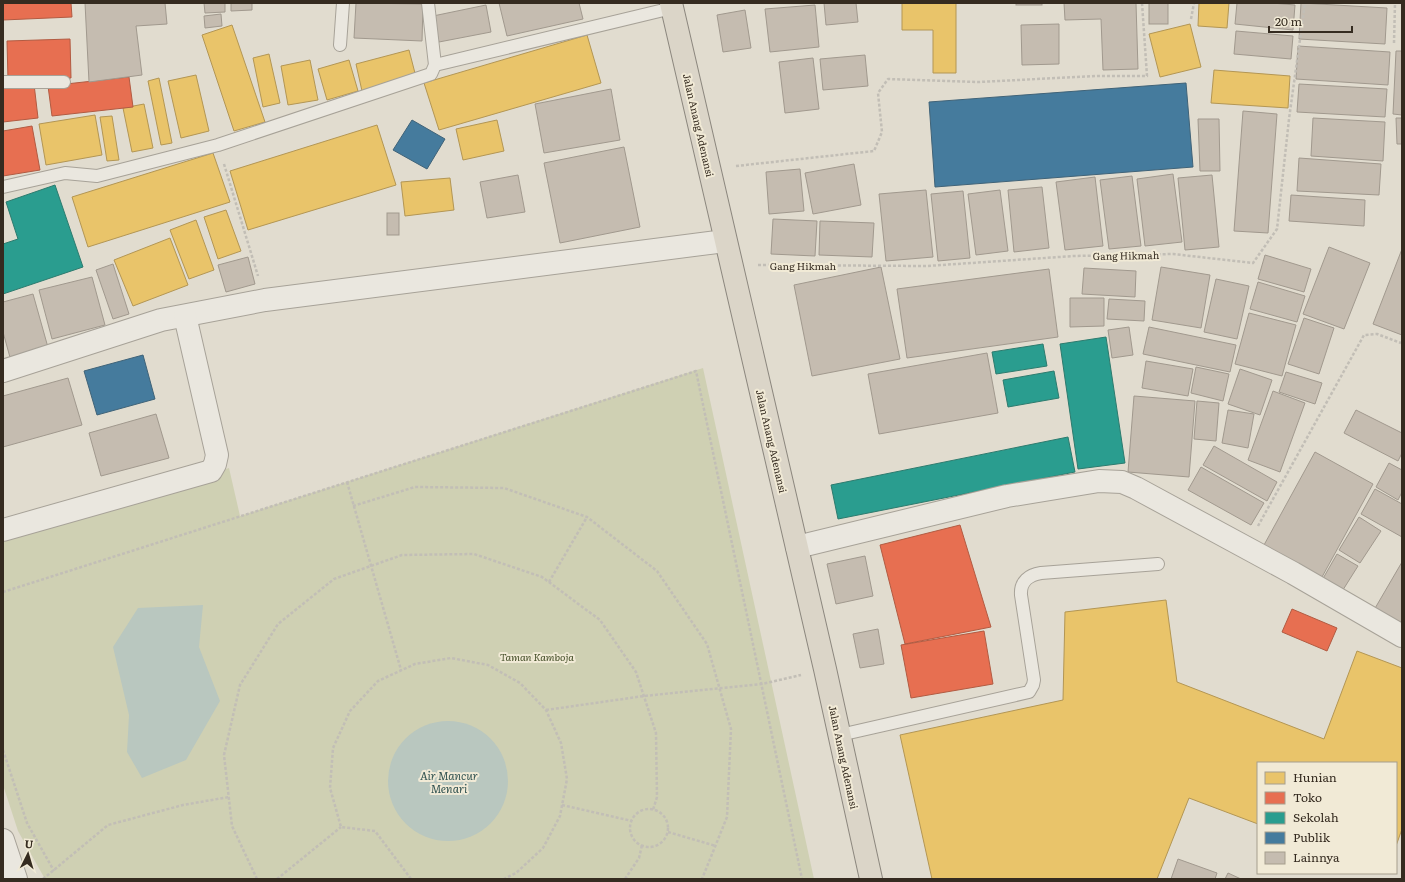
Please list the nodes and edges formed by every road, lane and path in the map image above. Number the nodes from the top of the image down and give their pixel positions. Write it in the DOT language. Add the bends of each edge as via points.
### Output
graph roads {
  1 [pos="343,3"];
  2 [pos="428,3"];
  3 [pos="1142,3"];
  4 [pos="1194,3"];
  5 [pos="1305,3"];
  6 [pos="1395,3"];
  7 [pos="671,5"];
  8 [pos="1191,19"];
  9 [pos="1394,43"];
  10 [pos="340,45"];
  11 [pos="435,65"];
  12 [pos="3,82"];
  13 [pos="64,82"];
  14 [pos="218,145"];
  15 [pos="709,169"];
  16 [pos="3,188"];
  17 [pos="725,241"];
  18 [pos="731,265"];
  19 [pos="265,300"];
  20 [pos="185,316"];
  21 [pos="1401,342"];
  22 [pos="3,371"];
  23 [pos="347,482"];
  24 [pos="353,506"];
  25 [pos="587,517"];
  26 [pos="3,530"];
  27 [pos="796,547"];
  28 [pos="1246,547"];
  29 [pos="1158,564"];
  30 [pos="371,566"];
  31 [pos="550,582"];
  32 [pos="3,592"];
  33 [pos="1402,636"];
  34 [pos="825,669"];
  35 [pos="402,670"];
  36 [pos="762,684"];
  37 [pos="719,688"];
  38 [pos="644,696"];
  39 [pos="546,710"];
  40 [pos="840,735"];
  41 [pos="3,750"];
  42 [pos="4,754"];
  43 [pos="229,797"];
  44 [pos="562,805"];
  45 [pos="653,810"];
  46 [pos="632,821"];
  47 [pos="341,827"];
  48 [pos="668,832"];
  49 [pos="3,840"];
  50 [pos="642,845"];
  51 [pos="716,846"];
  52 [pos="54,871"];
  53 [pos="16,879"];
  54 [pos="43,879"];
  55 [pos="257,879"];
  56 [pos="277,879"];
  57 [pos="411,879"];
  58 [pos="504,879"];
  59 [pos="625,879"];
  60 [pos="702,879"];
  61 [pos="802,879"];
  62 [pos="871,879"];
  1 -- 10 [label="lane"];
  2 -- 11 [label="lane"];
  3 -- 15 [label="path" via="1147,76 978,82 888,79 878,93 882,132 874,151"];
  4 -- 8 [label="path"];
  5 -- 18 [label="path, Gang Hikmah" via="1277,229 1253,262 1173,254 1074,256 927,266"];
  6 -- 9 [label="path"];
  7 -- 11 [label="lane"];
  7 -- 15 [label="highway, Jalan Anang Adenansi"];
  11 -- 14 [label="lane" via="431,74"];
  12 -- 13 [label="lane"];
  14 -- 16 [label="lane" via="97,176 65,173"];
  14 -- 19 [label="path"];
  15 -- 17 [label="highway, Jalan Anang Adenansi"];
  17 -- 18 [label="highway, Jalan Anang Adenansi"];
  17 -- 19 [label="street"];
  18 -- 27 [label="highway, Jalan Anang Adenansi"];
  19 -- 20 [label="street"];
  20 -- 22 [label="street" via="161,320"];
  20 -- 26 [label="street" via="217,455 211,472"];
  21 -- 28 [label="path" via="1377,334 1364,335"];
  23 -- 24 [label="path"];
  23 -- 32 [label="path"];
  23 -- 36 [label="path" via="696,371"];
  24 -- 25 [label="path" via="415,487 504,488"];
  24 -- 30 [label="path"];
  25 -- 31 [label="path"];
  25 -- 37 [label="path" via="657,571 707,644"];
  27 -- 28 [label="street" via="1007,496 1099,481 1122,482 1136,488"];
  27 -- 34 [label="highway, Jalan Anang Adenansi"];
  28 -- 33 [label="street"];
  29 -- 40 [label="lane" via="1041,573 1026,579 1020,594 1034,680 1029,692"];
  30 -- 31 [label="path" via="402,555 474,554"];
  30 -- 35 [label="path"];
  30 -- 43 [label="path" via="334,579 278,624 240,685 224,755"];
  31 -- 38 [label="path" via="600,620 636,672"];
  34 -- 36 [label="path"];
  34 -- 40 [label="highway, Jalan Anang Adenansi"];
  35 -- 39 [label="path" via="415,664 451,658 488,665 520,683"];
  35 -- 47 [label="path" via="378,681 350,711 333,748 330,788"];
  36 -- 37 [label="path"];
  36 -- 61 [label="path"];
  37 -- 38 [label="path"];
  37 -- 51 [label="path" via="731,729 727,817"];
  38 -- 39 [label="path"];
  38 -- 45 [label="path" via="656,733 657,797"];
  39 -- 44 [label="path" via="561,743 567,779"];
  40 -- 62 [label="highway, Jalan Anang Adenansi"];
  41 -- 42 [label="path"];
  42 -- 52 [label="path" via="28,823"];
  43 -- 52 [label="path" via="183,805 108,825"];
  43 -- 55 [label="path" via="232,826"];
  44 -- 46 [label="path"];
  44 -- 58 [label="path" via="560,816 542,848 516,873"];
  45 -- 46 [label="path" via="640,812"];
  45 -- 48 [label="path" via="663,816"];
  46 -- 50 [label="path" via="631,834"];
  47 -- 56 [label="path"];
  47 -- 57 [label="path" via="375,831"];
  48 -- 50 [label="path" via="666,838 657,845"];
  48 -- 51 [label="path"];
  49 -- 53 [label="street"];
  50 -- 59 [label="path" via="639,858"];
  51 -- 60 [label="path"];
  52 -- 54 [label="path"];
}
